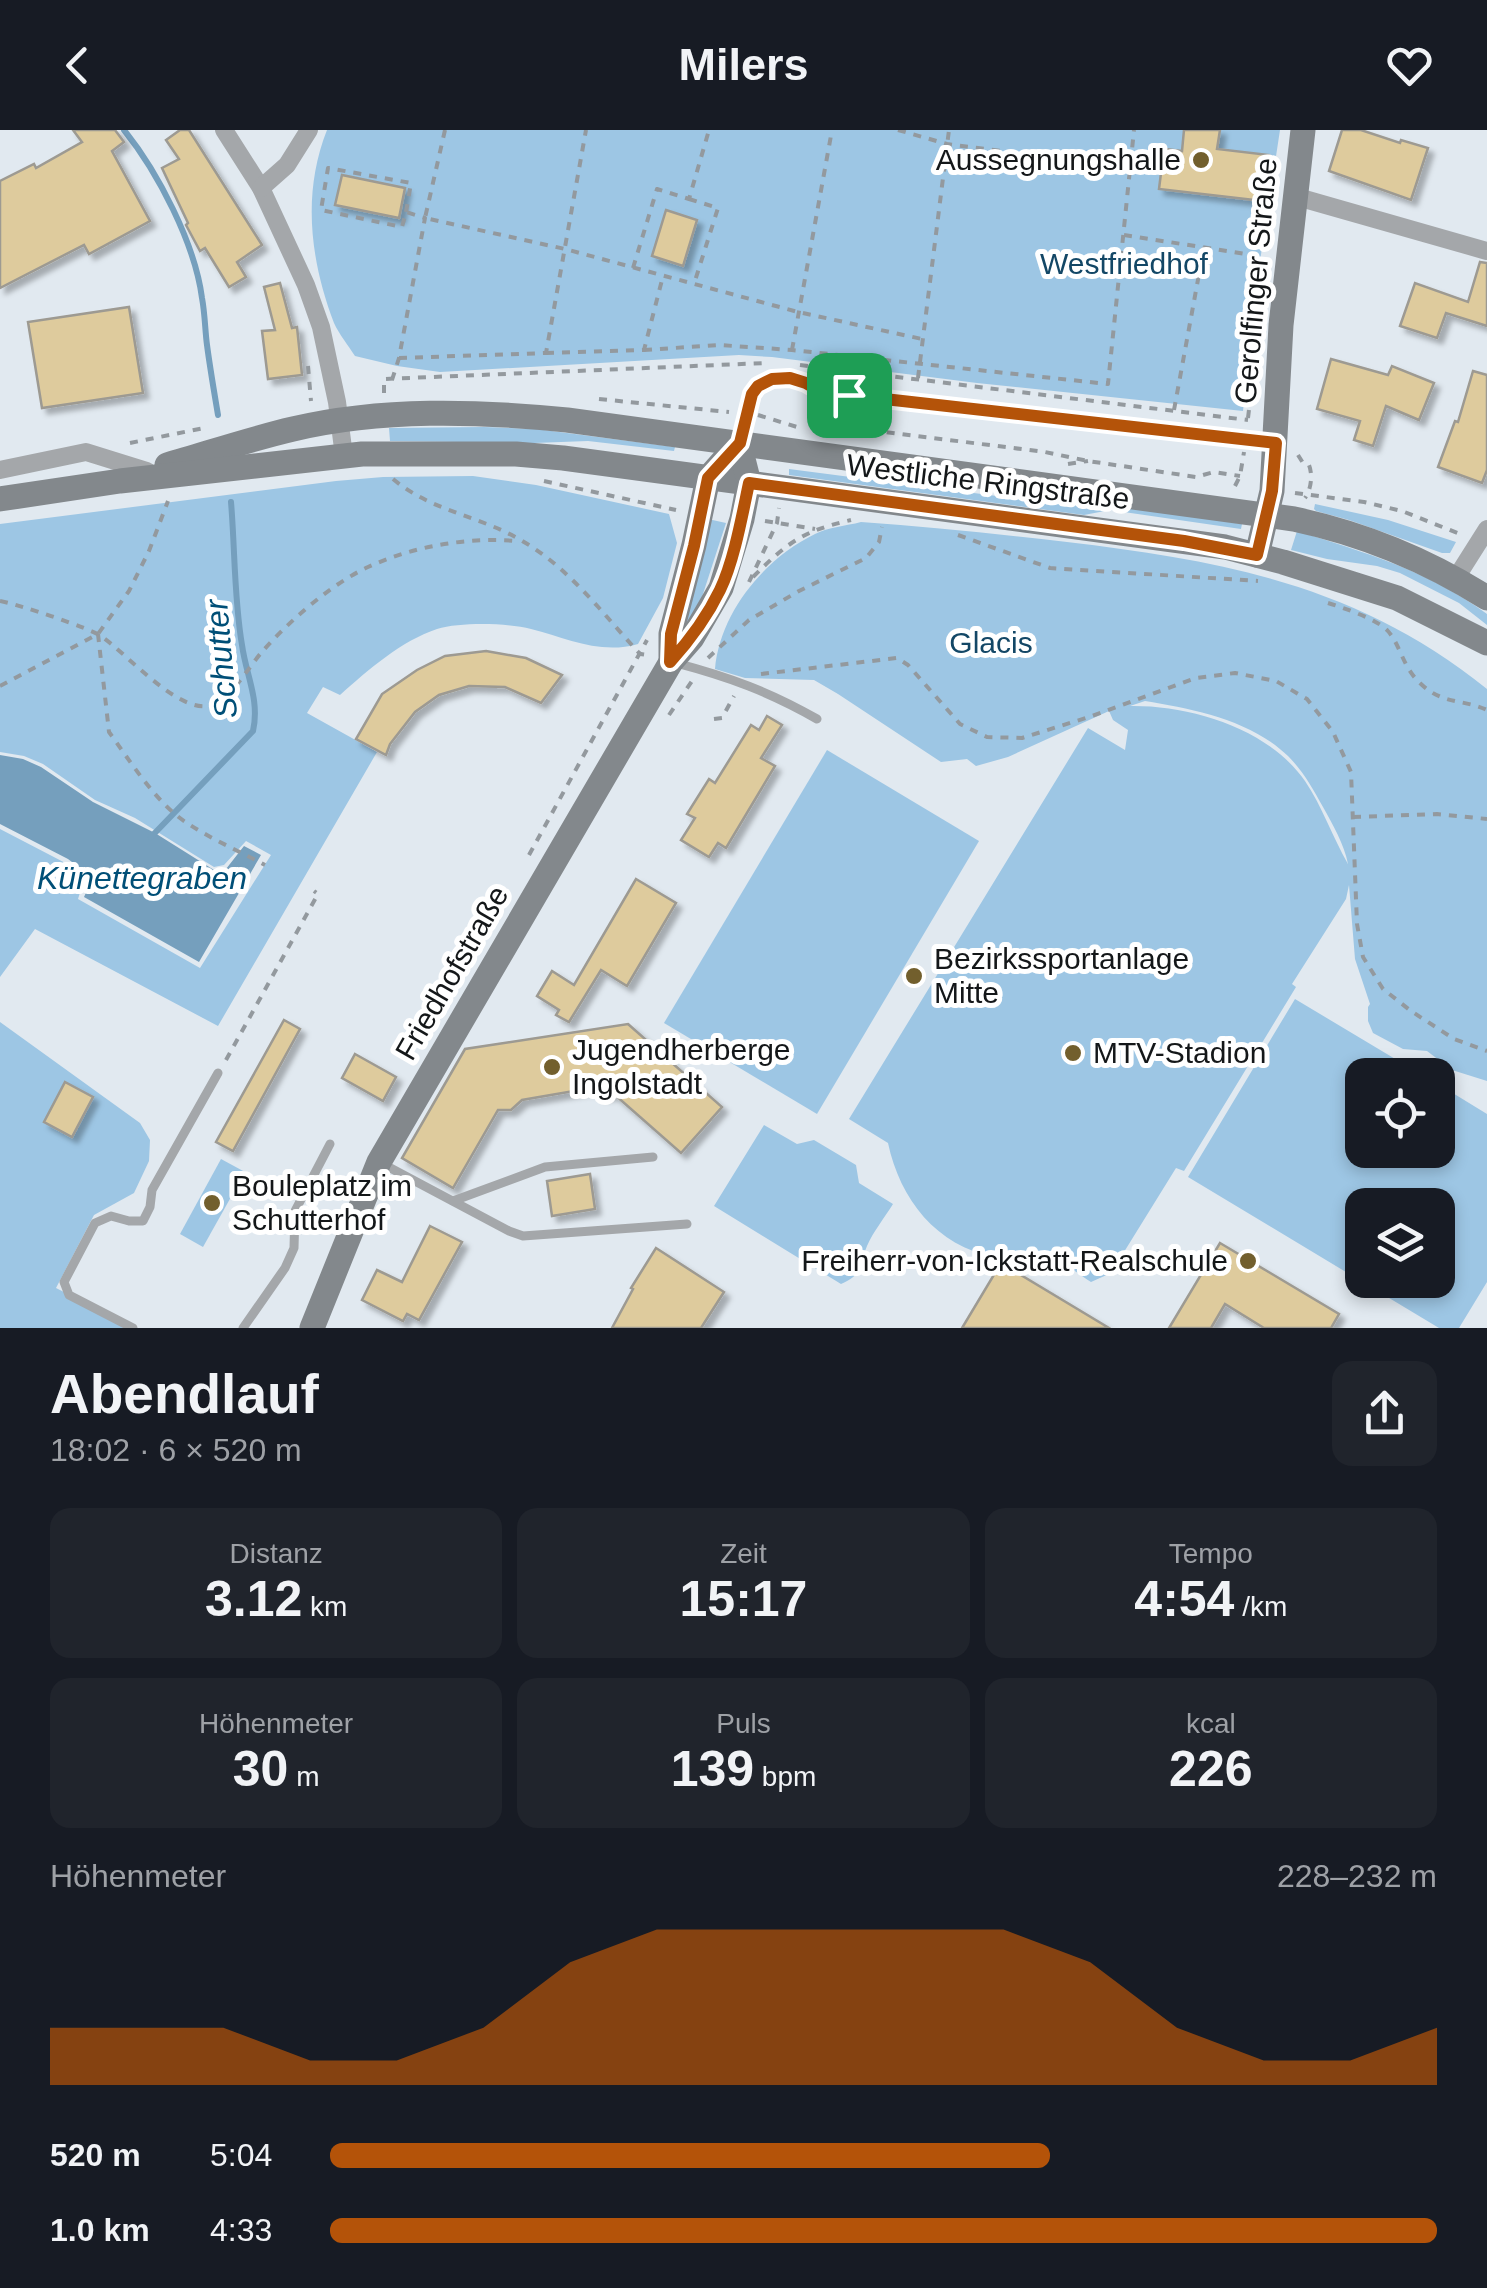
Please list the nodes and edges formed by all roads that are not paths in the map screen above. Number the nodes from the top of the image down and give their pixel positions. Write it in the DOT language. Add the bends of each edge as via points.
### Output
graph roads {
  1 [pos="224,130"];
  2 [pos="1303,130"];
  3 [pos="305,132"];
  4 [pos="261,188"];
  5 [pos="1294,196"];
  6 [pos="1487,251"];
  7 [pos="340,421"];
  8 [pos="740,443"];
  9 [pos="1276,443"];
  10 [pos="344,456"];
  11 [pos="0,470"];
  12 [pos="147,471"];
  13 [pos="708,478"];
  14 [pos="120,482"];
  15 [pos="749,483"];
  16 [pos="0,499"];
  17 [pos="1268,515"];
  18 [pos="1483,536"];
  19 [pos="1257,555"];
  20 [pos="1456,578"];
  21 [pos="1487,598"];
  22 [pos="1422,608"];
  23 [pos="1487,643"];
  24 [pos="670,662"];
  25 [pos="1487,663"];
  26 [pos="817,720"];
  27 [pos="218,1073"];
  28 [pos="330,1144"];
  29 [pos="652,1157"];
  30 [pos="379,1162"];
  31 [pos="453,1202"];
  32 [pos="687,1224"];
  33 [pos="133,1328"];
  34 [pos="243,1328"];
  35 [pos="312,1328"];
  1 -- 4 [label="street"];
  2 -- 5 [label="main road, Gerolfinger Straße"];
  3 -- 4 [label="street" via="287,165"];
  4 -- 7 [label="street" via="321,327"];
  5 -- 6 [label="street"];
  5 -- 9 [label="main road, Gerolfinger Straße"];
  7 -- 8 [label="main road, Westliche Ringstraße" via="514,415"];
  7 -- 10 [label="street"];
  7 -- 12 [label="main road, Westliche Ringstraße"];
  8 -- 9 [label="lane" via="758,386 790,378 849,395"];
  8 -- 13 [label="main road, Friedhofstraße"];
  8 -- 15 [label="main road, Friedhofstraße"];
  8 -- 17 [label="main road, Westliche Ringstraße"];
  9 -- 17 [label="main road, Gerolfinger Straße"];
  10 -- 13 [label="main road, Westliche Ringstraße" via="516,454"];
  10 -- 14 [label="main road, Westliche Ringstraße"];
  11 -- 12 [label="street" via="86,452"];
  12 -- 14 [label="main road, Westliche Ringstraße"];
  13 -- 15 [label="main road, Westliche Ringstraße"];
  13 -- 24 [label="main road, Friedhofstraße"];
  14 -- 16 [label="main road, Westliche Ringstraße"];
  15 -- 19 [label="main road, Westliche Ringstraße"];
  15 -- 24 [label="main road, Friedhofstraße" via="721,588"];
  17 -- 19 [label="main road, Gerolfinger Straße"];
  17 -- 20 [label="main road, Westliche Ringstraße" via="1369,539"];
  18 -- 20 [label="street"];
  19 -- 22 [label="main road, Westliche Ringstraße"];
  20 -- 21 [label="main road, Westliche Ringstraße"];
  22 -- 23 [label="main road, Westliche Ringstraße"];
  22 -- 25 [label="main road, Westliche Ringstraße"];
  24 -- 26 [label="lane" via="736,679"];
  24 -- 30 [label="main road, Friedhofstraße"];
  27 -- 33 [label="lane" via="152,1190 143,1221 111,1216 95,1224 64,1282 69,1294"];
  28 -- 34 [label="lane" via="295,1211 294,1248 285,1268"];
  29 -- 31 [label="lane" via="544,1167"];
  30 -- 31 [label="lane"];
  30 -- 35 [label="main road, Friedhofstraße"];
  31 -- 32 [label="lane" via="523,1236"];
}
